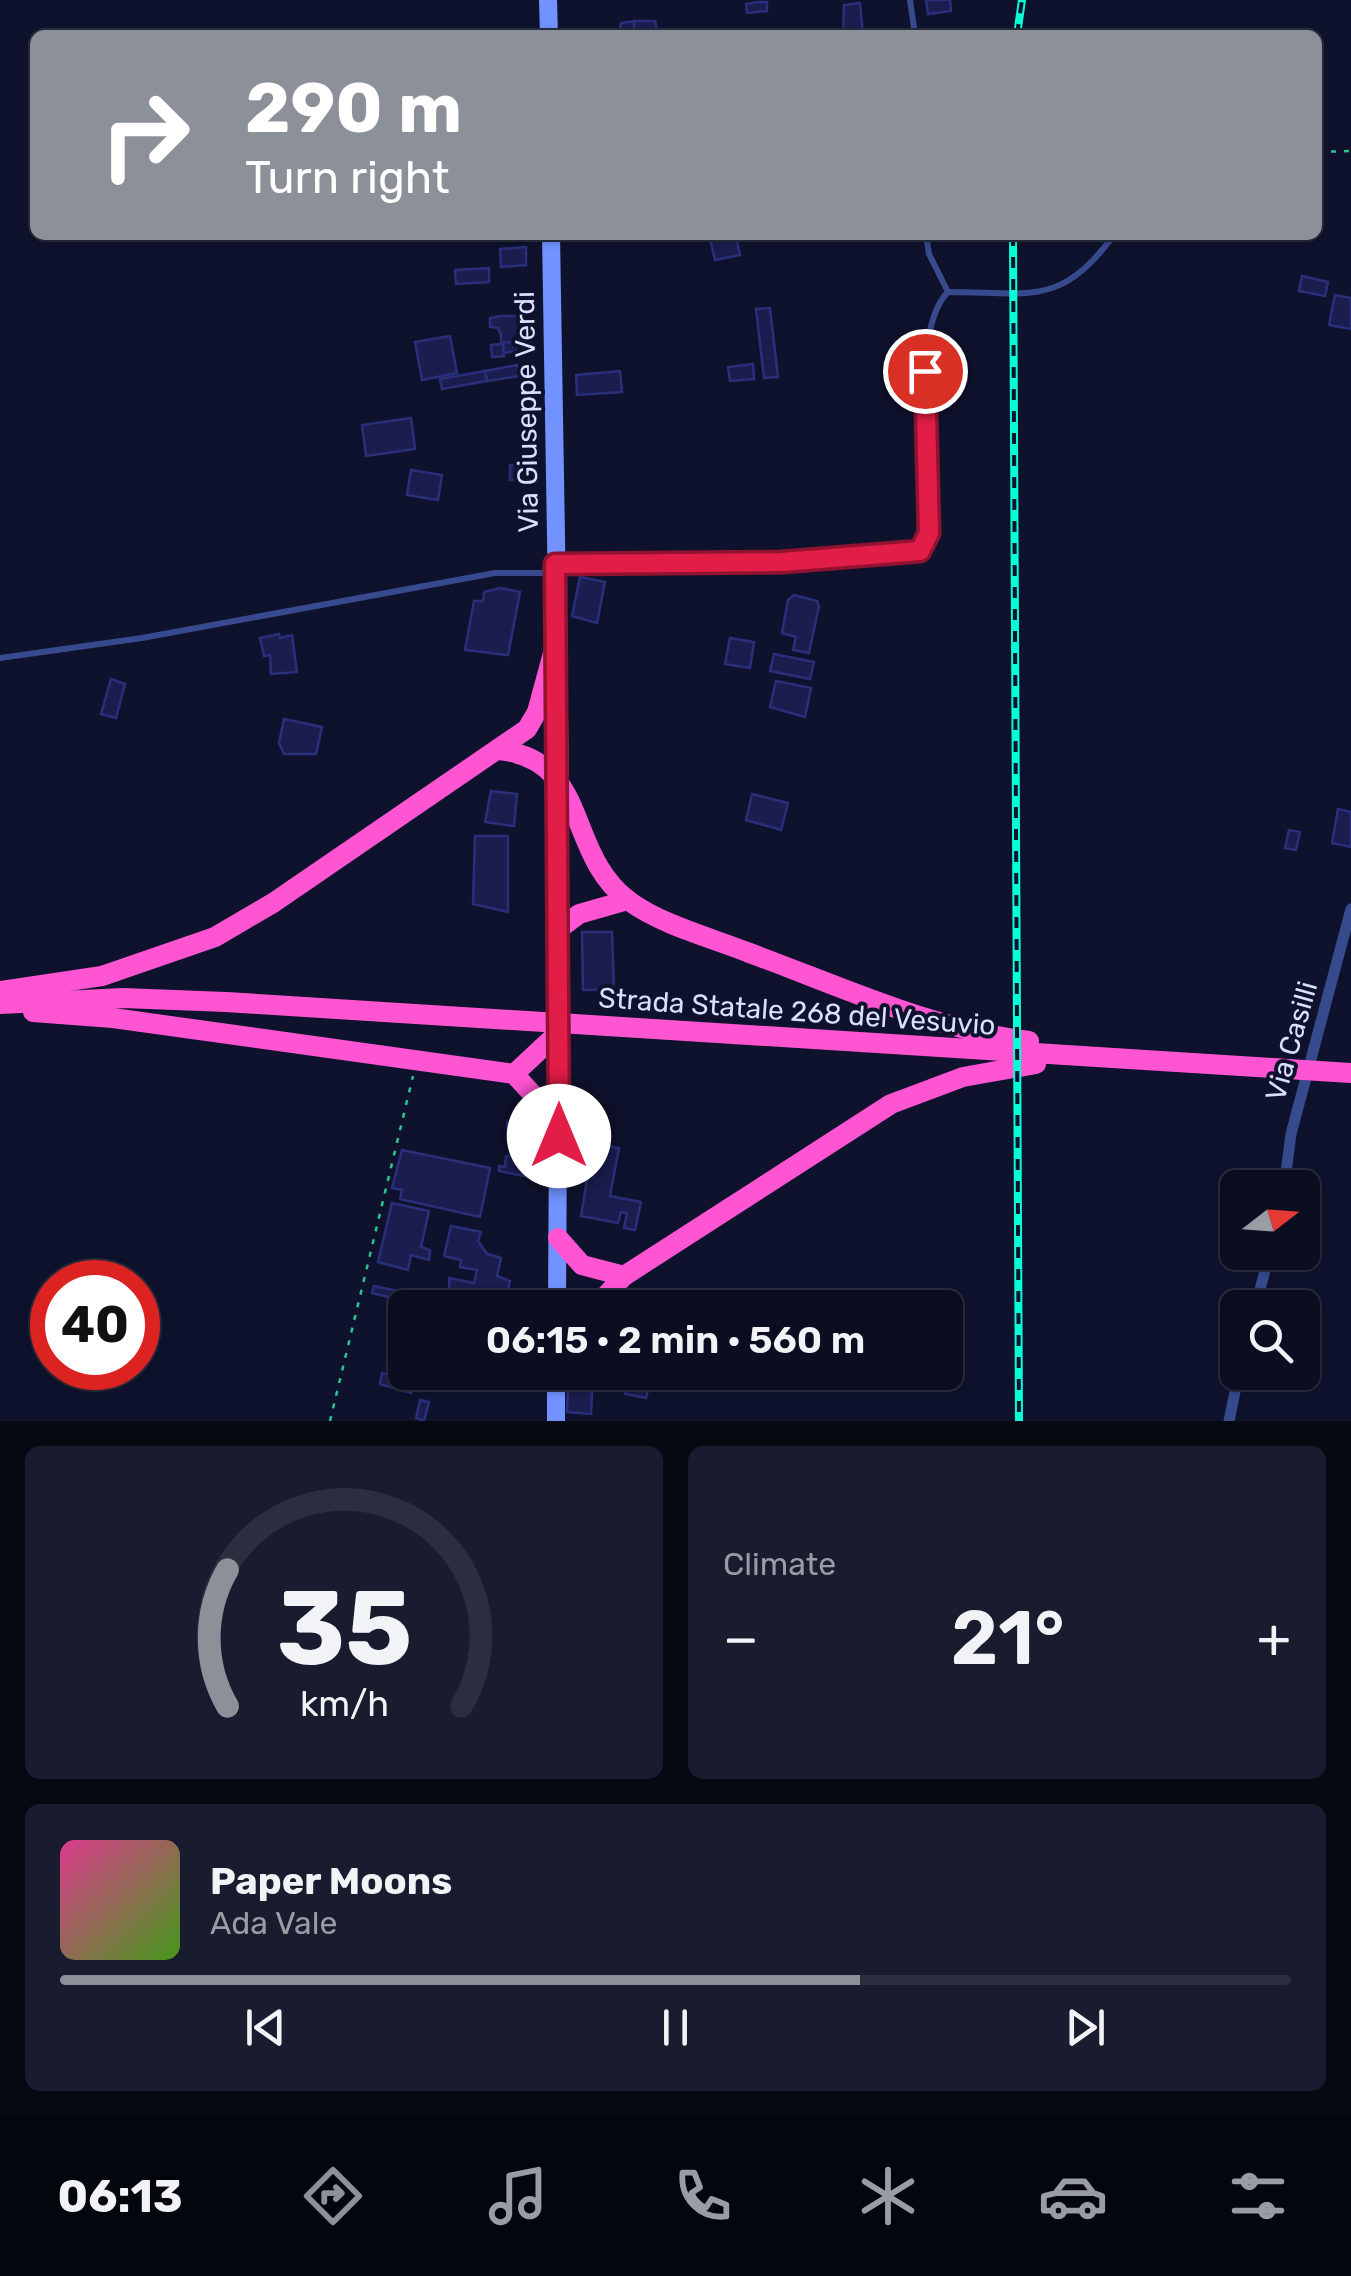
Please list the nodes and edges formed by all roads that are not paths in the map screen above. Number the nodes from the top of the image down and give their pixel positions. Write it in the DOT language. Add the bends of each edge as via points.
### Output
graph roads {
  1 [pos="548,0"];
  2 [pos="910,0"];
  3 [pos="549,30"];
  4 [pos="914,30"];
  5 [pos="551,240"];
  6 [pos="927,240"];
  7 [pos="1110,240"];
  8 [pos="948,292"];
  9 [pos="555,568"];
  10 [pos="556,642"];
  11 [pos="0,658"];
  12 [pos="498,750"];
  13 [pos="560,779"];
  14 [pos="628,900"];
  15 [pos="1351,909"];
  16 [pos="559,929"];
  17 [pos="0,992"];
  18 [pos="0,1004"];
  19 [pos="0,1014"];
  20 [pos="559,1032"];
  21 [pos="1001,1052"];
  22 [pos="1036,1053"];
  23 [pos="1208,1064"];
  24 [pos="1351,1072"];
  25 [pos="514,1074"];
  26 [pos="559,1136"];
  27 [pos="1286,1170"];
  28 [pos="558,1238"];
  29 [pos="624,1276"];
  30 [pos="557,1290"];
  31 [pos="611,1290"];
  32 [pos="556,1390"];
  33 [pos="1235,1390"];
  34 [pos="556,1421"];
  35 [pos="1229,1421"];
  1 -- 3 [label="street"];
  2 -- 4 [label="lane"];
  5 -- 9 [label="street, Via Giuseppe Verdi"];
  6 -- 8 [label="lane"];
  7 -- 8 [label="lane" via="1068,284 1028,292"];
  8 -- 9 [label="lane" via="928,324 924,345 929,533 920,551"];
  9 -- 10 [label="street, Via Giuseppe Verdi"];
  9 -- 11 [label="lane"];
  10 -- 12 [label="highway" via="537,712 526,730"];
  10 -- 13 [label="street, Via Giuseppe Verdi"];
  12 -- 13 [label="highway" via="528,754"];
  12 -- 17 [label="highway" via="273,904 215,936 102,976"];
  13 -- 14 [label="highway" via="584,842"];
  13 -- 16 [label="street, Via Giuseppe Verdi"];
  14 -- 16 [label="highway" via="579,914"];
  14 -- 21 [label="highway"];
  15 -- 27 [label="street, Via Casilli"];
  16 -- 20 [label="street, Via Giuseppe Verdi"];
  18 -- 21 [label="highway, Strada Statale 268 del Vesuvio" via="153,999"];
  19 -- 25 [label="highway" via="112,1018"];
  20 -- 25 [label="highway"];
  20 -- 26 [label="street, Via Giuseppe Verdi"];
  21 -- 22 [label="highway"];
  21 -- 22 [label="highway"];
  21 -- 29 [label="highway" via="891,1104"];
  22 -- 23 [label="highway"];
  22 -- 23 [label="highway" via="1107,1068"];
  23 -- 24 [label="highway"];
  25 -- 26 [label="highway" via="534,1091"];
  26 -- 28 [label="street, Via Giuseppe Verdi"];
  28 -- 29 [label="highway" via="582,1265"];
  28 -- 30 [label="street, Via Giuseppe Verdi"];
  29 -- 31 [label="highway"];
  32 -- 34 [label="street"];
  33 -- 35 [label="street"];
}
